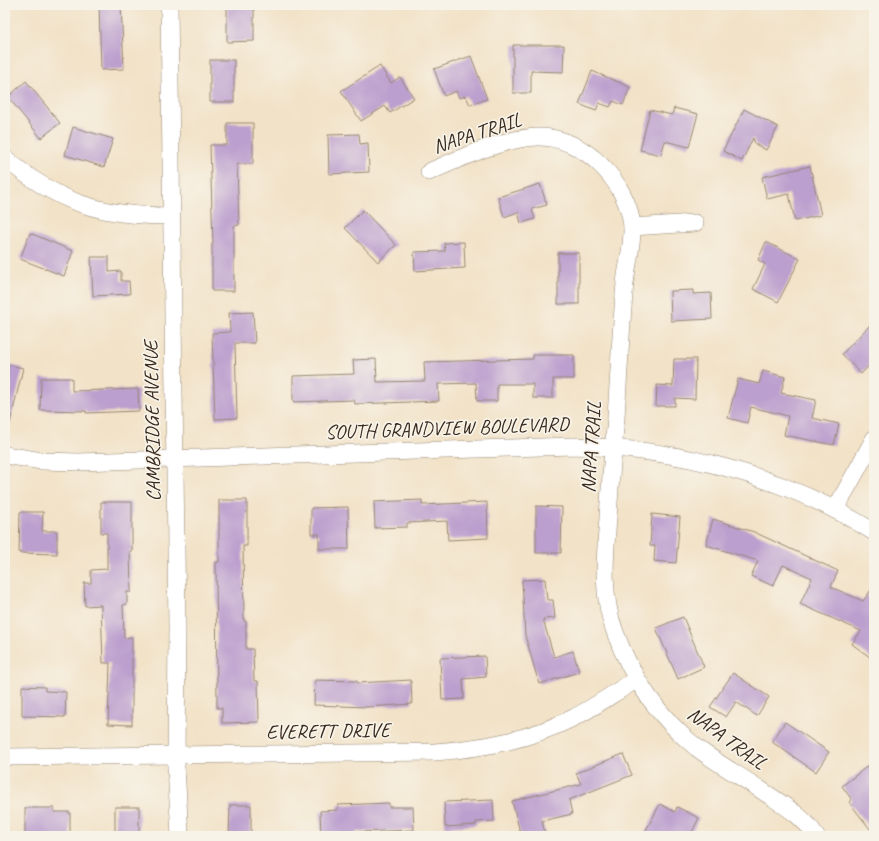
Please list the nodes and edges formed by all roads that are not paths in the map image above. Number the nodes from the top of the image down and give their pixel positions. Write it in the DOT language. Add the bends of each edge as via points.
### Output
graph roads {
  1 [pos="169,5"];
  2 [pos="5,158"];
  3 [pos="429,172"];
  4 [pos="171,216"];
  5 [pos="695,223"];
  6 [pos="632,227"];
  7 [pos="874,439"];
  8 [pos="613,447"];
  9 [pos="5,455"];
  10 [pos="174,459"];
  11 [pos="836,510"];
  12 [pos="874,532"];
  13 [pos="636,680"];
  14 [pos="177,755"];
  15 [pos="5,757"];
  16 [pos="180,836"];
  17 [pos="816,836"];
  1 -- 4 [label="street, CAMBRIDGE AVENUE"];
  2 -- 4 [label="street" via="50,191 92,208 139,216"];
  3 -- 6 [label="street, NAPA TRAIL" via="517,139 554,139 588,154 607,171 623,197"];
  4 -- 10 [label="street, CAMBRIDGE AVENUE"];
  5 -- 6 [label="street"];
  6 -- 8 [label="street, NAPA TRAIL" via="625,283"];
  7 -- 11 [label="street"];
  8 -- 10 [label="street, SOUTH GRANDVIEW BOULEVARD" via="572,446"];
  8 -- 11 [label="street, SOUTH GRANDVIEW BOULEVARD" via="680,456 735,470 773,482"];
  8 -- 13 [label="street, NAPA TRAIL" via="605,584 614,630"];
  9 -- 10 [label="street, SOUTH GRANDVIEW BOULEVARD" via="42,461 79,462"];
  10 -- 14 [label="street, CAMBRIDGE AVENUE"];
  11 -- 12 [label="street, SOUTH GRANDVIEW BOULEVARD"];
  13 -- 14 [label="street, EVERETT DRIVE" via="574,718 524,738 492,746 435,752"];
  13 -- 17 [label="street, NAPA TRAIL" via="657,710 698,748 786,808 811,828"];
  14 -- 15 [label="street, EVERETT DRIVE"];
  14 -- 16 [label="street, CAMBRIDGE AVENUE"];
}
